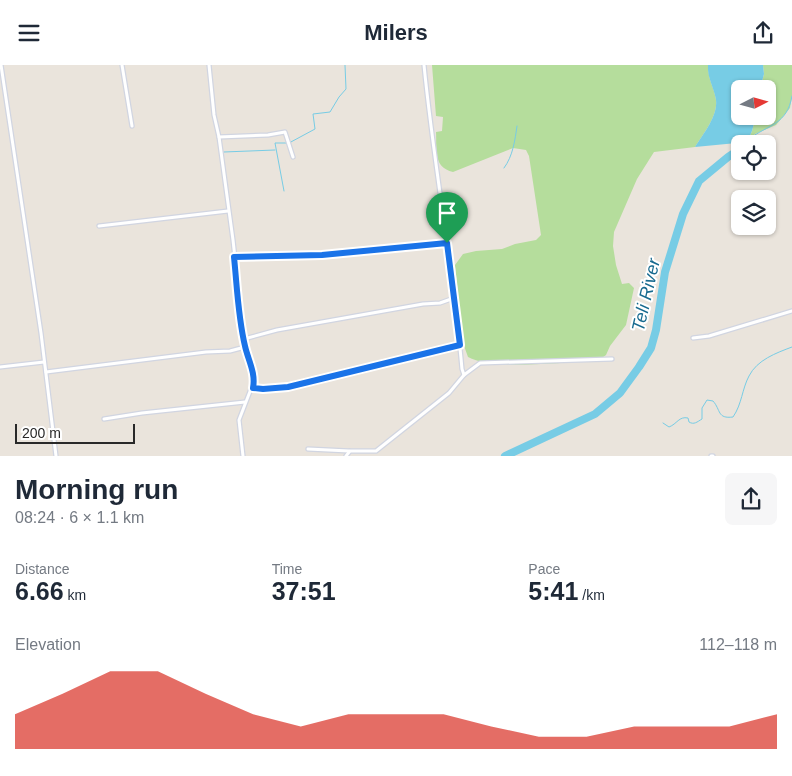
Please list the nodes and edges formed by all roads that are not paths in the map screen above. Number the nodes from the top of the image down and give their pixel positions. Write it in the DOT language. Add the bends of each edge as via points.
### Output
graph roads {
  1 [pos="1,65"];
  2 [pos="122,65"];
  3 [pos="209,65"];
  4 [pos="424,65"];
  5 [pos="132,126"];
  6 [pos="219,137"];
  7 [pos="293,157"];
  8 [pos="228,211"];
  9 [pos="99,226"];
  10 [pos="447,243"];
  11 [pos="234,257"];
  12 [pos="454,298"];
  13 [pos="792,311"];
  14 [pos="693,338"];
  15 [pos="244,339"];
  16 [pos="460,345"];
  17 [pos="245,347"];
  18 [pos="612,359"];
  19 [pos="44,362"];
  20 [pos="0,367"];
  21 [pos="46,372"];
  22 [pos="464,375"];
  23 [pos="253,388"];
  24 [pos="245,402"];
  25 [pos="104,419"];
  26 [pos="308,449"];
  27 [pos="350,451"];
  28 [pos="56,456"];
  29 [pos="243,456"];
  30 [pos="346,456"];
  1 -- 19 [label="street"];
  2 -- 5 [label="street"];
  3 -- 6 [label="street"];
  4 -- 10 [label="street"];
  6 -- 7 [label="street" via="286,132"];
  6 -- 8 [label="street"];
  8 -- 9 [label="street"];
  8 -- 11 [label="street"];
  10 -- 11 [label="street" via="322,255"];
  10 -- 12 [label="street"];
  11 -- 15 [label="street"];
  12 -- 15 [label="street" via="277,330"];
  12 -- 16 [label="street"];
  13 -- 14 [label="street"];
  15 -- 17 [label="street"];
  16 -- 22 [label="street"];
  16 -- 23 [label="street" via="288,387"];
  17 -- 21 [label="street"];
  17 -- 23 [label="street" via="251,361"];
  18 -- 22 [label="street" via="484,362"];
  19 -- 20 [label="street"];
  19 -- 21 [label="street"];
  21 -- 28 [label="street"];
  22 -- 27 [label="street" via="449,393 376,451"];
  23 -- 24 [label="street"];
  24 -- 25 [label="street"];
  24 -- 29 [label="street" via="239,420"];
  26 -- 27 [label="street"];
  27 -- 30 [label="street"];
}
